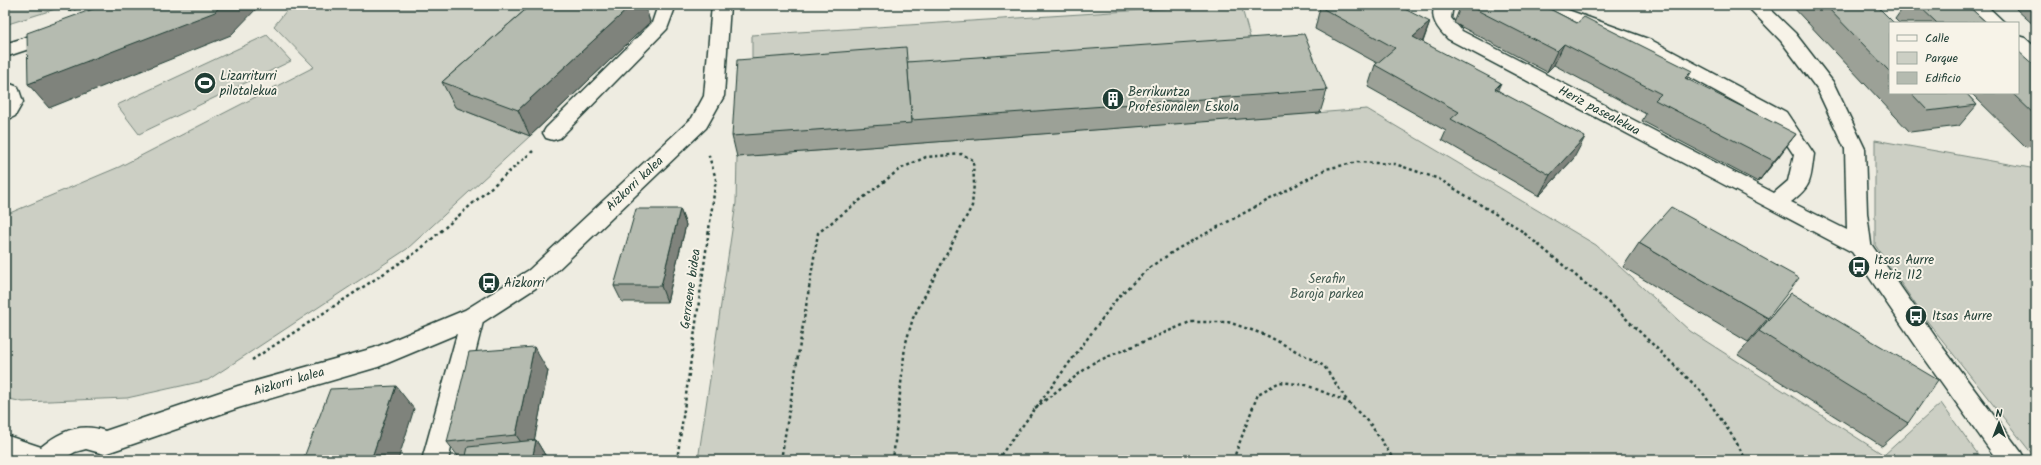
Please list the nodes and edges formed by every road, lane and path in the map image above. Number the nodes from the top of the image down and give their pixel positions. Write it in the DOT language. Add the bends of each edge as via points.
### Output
graph roads {
  1 [pos="667,5"];
  2 [pos="720,5"];
  3 [pos="1444,5"];
  4 [pos="1536,5"];
  5 [pos="1755,5"];
  6 [pos="1975,5"];
  7 [pos="1995,22"];
  8 [pos="72,28"];
  9 [pos="2019,43"];
  10 [pos="5,51"];
  11 [pos="2036,58"];
  12 [pos="5,90"];
  13 [pos="5,114"];
  14 [pos="699,123"];
  15 [pos="553,134"];
  16 [pos="1775,203"];
  17 [pos="1860,246"];
  18 [pos="473,317"];
  19 [pos="238,397"];
  20 [pos="1348,402"];
  21 [pos="1033,410"];
  22 [pos="5,446"];
  23 [pos="104,452"];
  24 [pos="44,460"];
  25 [pos="436,460"];
  26 [pos="677,460"];
  27 [pos="781,460"];
  28 [pos="893,460"];
  29 [pos="997,460"];
  30 [pos="1233,460"];
  31 [pos="1394,460"];
  32 [pos="1746,460"];
  33 [pos="2012,460"];
  1 -- 15 [label="street" via="660,25"];
  2 -- 14 [label="street, Aizkorri kalea" via="714,96"];
  3 -- 16 [label="street, Heriz pasealekua" via="1441,11 1443,23 1455,35"];
  4 -- 16 [label="street" via="1644,44 1779,117 1804,154 1798,185"];
  5 -- 17 [label="street, Heriz pasealekua" via="1788,37 1826,87 1855,150 1856,213"];
  6 -- 7 [label="street"];
  8 -- 10 [label="street"];
  9 -- 11 [label="street"];
  12 -- 13 [label="street" via="11,92 14,100 12,109"];
  14 -- 18 [label="street, Aizkorri kalea" via="537,276"];
  14 -- 26 [label="path, Gerraene bidea" via="716,179"];
  15 -- 19 [label="path" via="418,251 237,369"];
  16 -- 17 [label="street, Heriz pasealekua"];
  17 -- 33 [label="street, Heriz pasealekua"];
  18 -- 19 [label="street, Aizkorri kalea" via="378,357"];
  18 -- 25 [label="street"];
  19 -- 23 [label="street, Aizkorri kalea"];
  20 -- 21 [label="path" via="1324,366 1266,335 1228,322 1190,322 1093,363"];
  20 -- 30 [label="path" via="1306,385 1280,382 1258,394"];
  20 -- 31 [label="path" via="1371,425"];
  21 -- 29 [label="path"];
  21 -- 32 [label="path" via="1119,296 1150,267 1179,248 1326,168 1357,162 1395,164 1439,179 1518,228 1615,308 1703,393"];
  22 -- 24 [label="street, Aizkorri kalea"];
  23 -- 24 [label="street, Aizkorri kalea" via="92,438 74,440 56,449"];
  27 -- 28 [label="path" via="818,233 900,169 926,157 962,154 973,160 972,206 913,318 905,346"];
}
